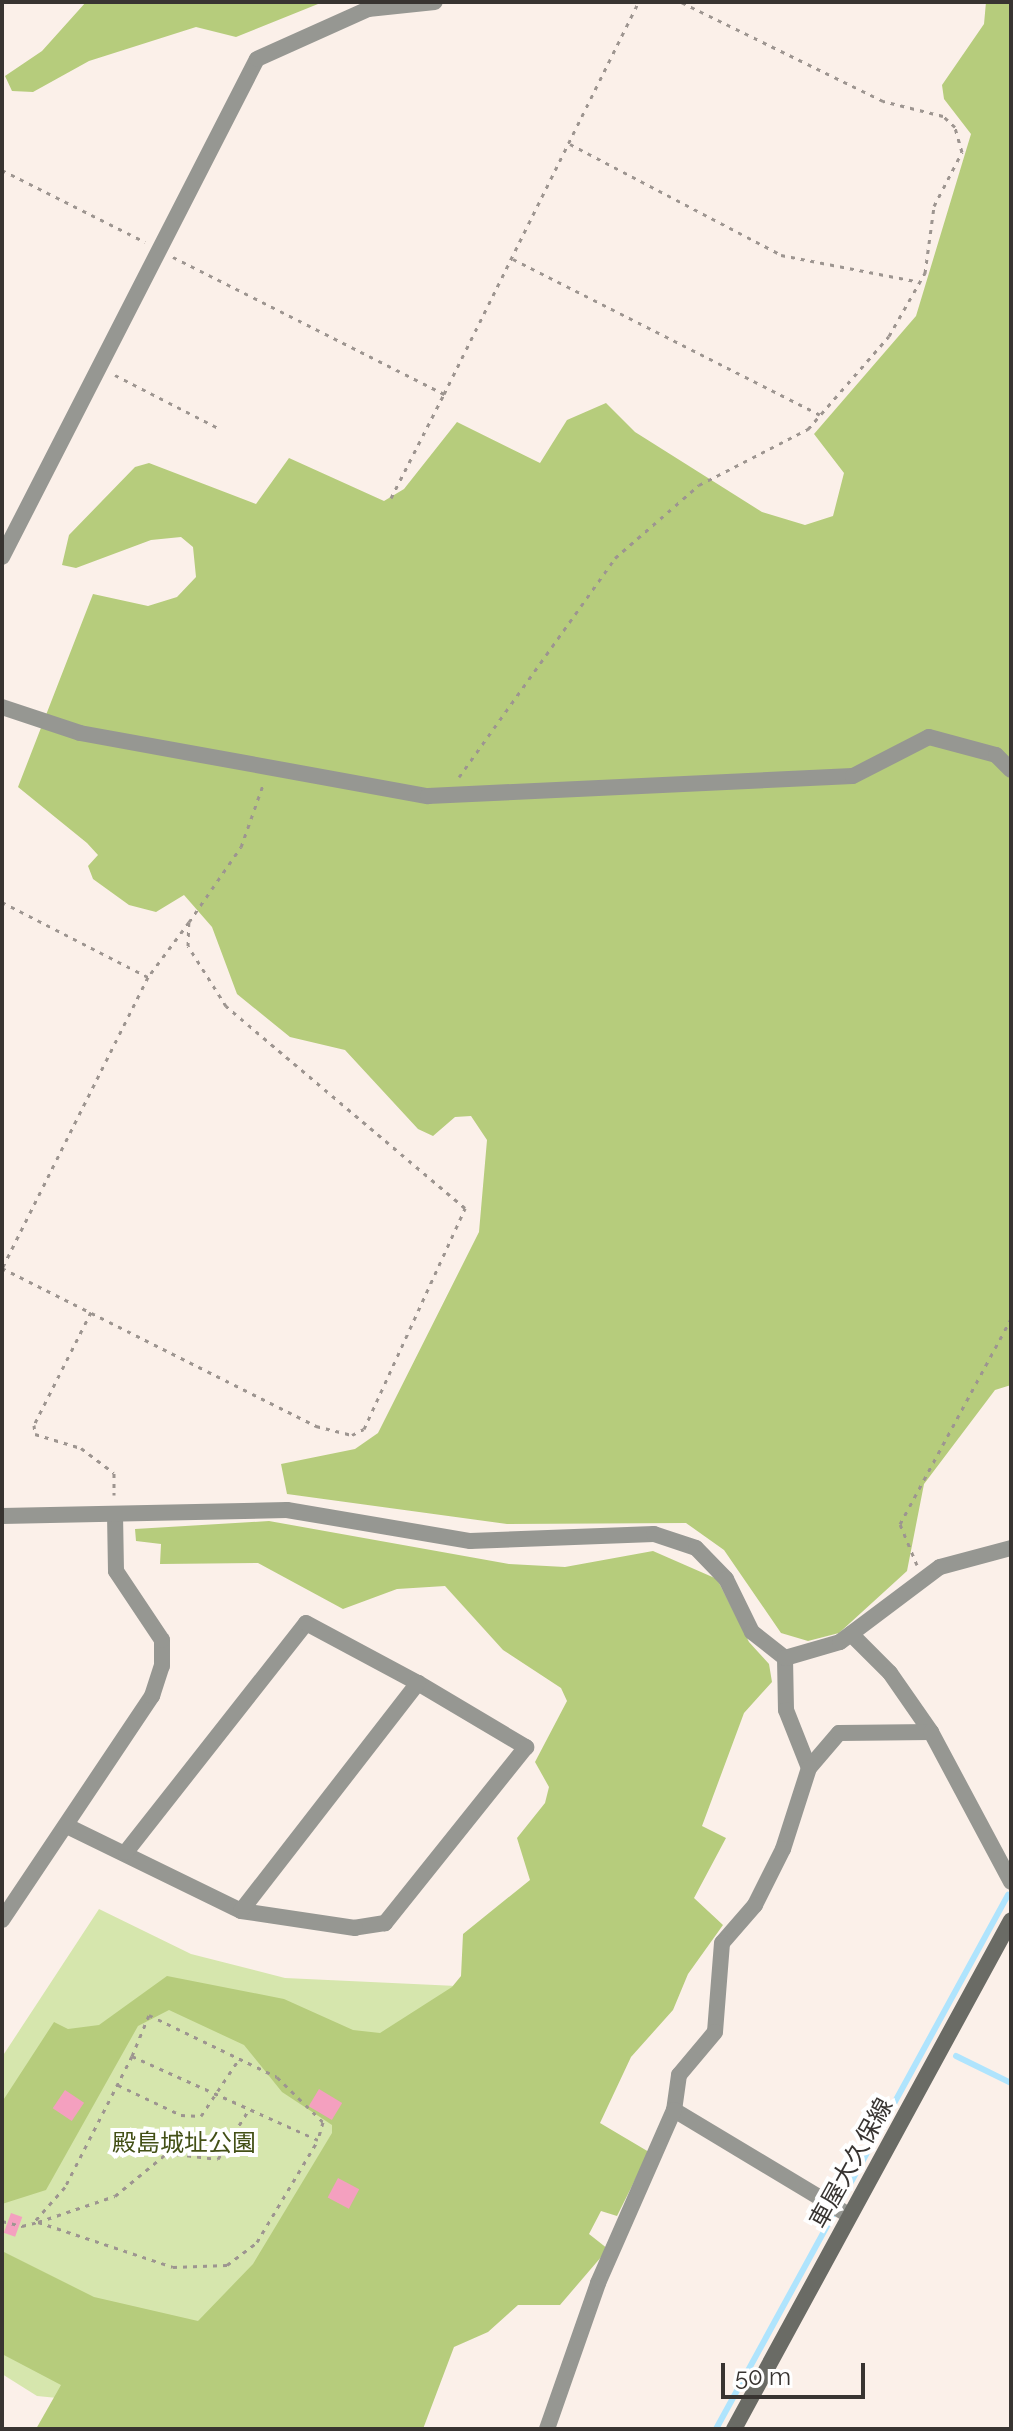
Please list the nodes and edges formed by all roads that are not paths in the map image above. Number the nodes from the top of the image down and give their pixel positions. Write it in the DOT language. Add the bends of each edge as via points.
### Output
graph roads {
  1 [pos="435,2"];
  2 [pos="2,557"];
  3 [pos="2,707"];
  4 [pos="1011,770"];
  5 [pos="115,1514"];
  6 [pos="2,1516"];
  7 [pos="1011,1548"];
  8 [pos="851,1634"];
  9 [pos="785,1658"];
  10 [pos="418,1683"];
  11 [pos="931,1732"];
  12 [pos="809,1768"];
  13 [pos="69,1827"];
  14 [pos="126,1852"];
  15 [pos="1011,1882"];
  16 [pos="241,1911"];
  17 [pos="2,1920"];
  18 [pos="1011,1920"];
  19 [pos="674,2110"];
  20 [pos="840,2210"];
  21 [pos="547,2429"];
  22 [pos="734,2429"];
  1 -- 2 [label="street" via="368,9 257,59"];
  3 -- 4 [label="street" via="80,733 447,796 853,776 929,737 996,755"];
  5 -- 6 [label="street"];
  5 -- 9 [label="street" via="287,1510 470,1541 654,1534 696,1548 726,1579 752,1632"];
  5 -- 13 [label="street" via="116,1571 162,1640 162,1666 152,1696"];
  7 -- 8 [label="street" via="985,1549 923,1579"];
  8 -- 9 [label="street" via="815,1655"];
  8 -- 11 [label="street"];
  9 -- 12 [label="street" via="786,1710"];
  10 -- 14 [label="street" via="306,1623"];
  10 -- 16 [label="street"];
  10 -- 16 [label="street" via="526,1747 385,1923 355,1928"];
  11 -- 12 [label="street" via="839,1733"];
  11 -- 15 [label="street"];
  12 -- 19 [label="street" via="783,1849 755,1905 722,1943 715,2032 679,2075"];
  13 -- 14 [label="street"];
  13 -- 17 [label="street" via="21,1883"];
  14 -- 16 [label="street"];
  18 -- 20 [label="main road, 車屋大久保線"];
  19 -- 20 [label="street"];
  19 -- 21 [label="street" via="598,2283"];
  20 -- 22 [label="main road, 車屋大久保線"];
}
